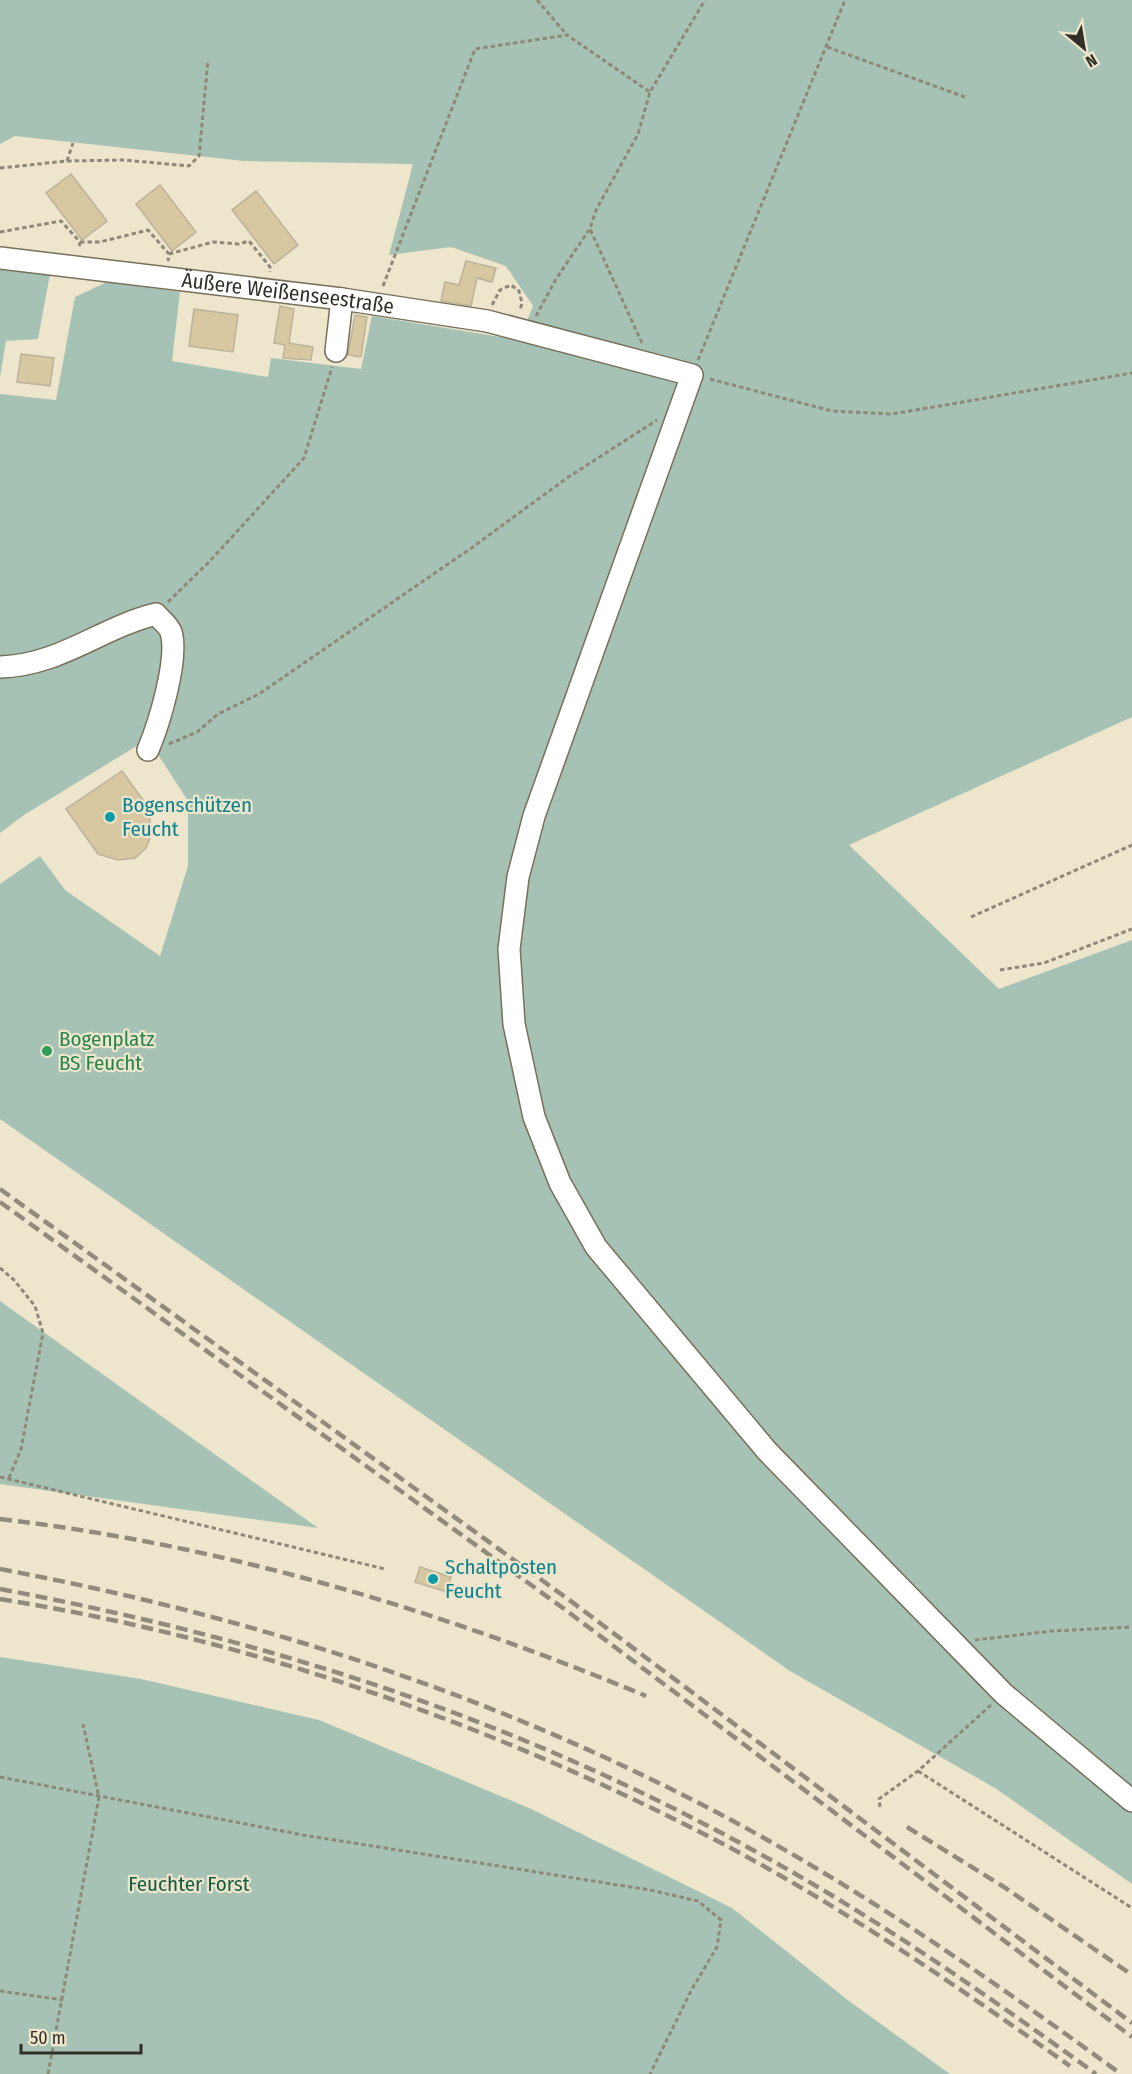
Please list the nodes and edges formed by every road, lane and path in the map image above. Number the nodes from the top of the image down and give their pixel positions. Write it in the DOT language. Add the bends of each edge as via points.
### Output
graph roads {
  1 [pos="537,0"];
  2 [pos="705,0"];
  3 [pos="845,0"];
  4 [pos="567,35"];
  5 [pos="827,47"];
  6 [pos="208,60"];
  7 [pos="650,92"];
  8 [pos="965,97"];
  9 [pos="73,143"];
  10 [pos="67,161"];
  11 [pos="0,168"];
  12 [pos="590,229"];
  13 [pos="0,232"];
  14 [pos="80,242"];
  15 [pos="170,254"];
  16 [pos="0,258"];
  17 [pos="77,268"];
  18 [pos="165,279"];
  19 [pos="267,291"];
  20 [pos="342,299"];
  21 [pos="377,304"];
  22 [pos="487,321"];
  23 [pos="522,330"];
  24 [pos="336,351"];
  25 [pos="652,364"];
  26 [pos="1132,373"];
  27 [pos="692,375"];
  28 [pos="681,407"];
  29 [pos="156,614"];
  30 [pos="0,667"];
  31 [pos="151,744"];
  32 [pos="1132,845"];
  33 [pos="970,917"];
  34 [pos="1132,929"];
  35 [pos="1000,969"];
  36 [pos="0,1268"];
  37 [pos="0,1477"];
  38 [pos="9,1478"];
  39 [pos="385,1569"];
  40 [pos="1132,1627"];
  41 [pos="953,1642"];
  42 [pos="1004,1694"];
  43 [pos="83,1724"];
  44 [pos="918,1771"];
  45 [pos="0,1777"];
  46 [pos="99,1797"];
  47 [pos="1132,1801"];
  48 [pos="880,1807"];
  49 [pos="1132,1908"];
  50 [pos="0,1991"];
  51 [pos="63,2000"];
  52 [pos="48,2074"];
  53 [pos="650,2074"];
  1 -- 4 [label="path"];
  2 -- 7 [label="path"];
  3 -- 5 [label="path"];
  4 -- 7 [label="path"];
  4 -- 21 [label="path" via="475,49"];
  5 -- 8 [label="path"];
  5 -- 27 [label="path"];
  6 -- 10 [label="path" via="199,156 189,166 124,160"];
  7 -- 12 [label="path" via="638,134 596,210"];
  9 -- 10 [label="path"];
  10 -- 11 [label="path"];
  12 -- 23 [label="path"];
  12 -- 25 [label="path"];
  13 -- 14 [label="path" via="61,221"];
  14 -- 15 [label="path" via="100,242 148,230"];
  14 -- 17 [label="path"];
  15 -- 18 [label="path"];
  15 -- 19 [label="path" via="213,242 249,241 270,267"];
  16 -- 17 [label="street, Äußere Weißenseestraße"];
  17 -- 18 [label="street, Äußere Weißenseestraße"];
  18 -- 19 [label="street, Äußere Weißenseestraße"];
  19 -- 20 [label="street, Äußere Weißenseestraße"];
  20 -- 21 [label="street, Äußere Weißenseestraße"];
  20 -- 24 [label="street"];
  21 -- 22 [label="street, Äußere Weißenseestraße"];
  22 -- 23 [label="street, Äußere Weißenseestraße"];
  22 -- 23 [label="path" via="500,290 511,285 519,291 522,303"];
  23 -- 25 [label="street, Äußere Weißenseestraße"];
  24 -- 29 [label="path" via="304,458"];
  25 -- 27 [label="street, Äußere Weißenseestraße"];
  26 -- 27 [label="path" via="892,414 832,411"];
  27 -- 28 [label="street"];
  28 -- 31 [label="path" via="567,478 259,694 218,714 197,732 169,744"];
  28 -- 41 [label="street" via="534,816 518,877 509,949 514,1024 534,1117 560,1183 596,1247 767,1451"];
  29 -- 30 [label="street" via="128,621 78,648 22,666"];
  29 -- 31 [label="street" via="171,632 171,668 161,721"];
  32 -- 33 [label="path"];
  34 -- 35 [label="path" via="1044,963"];
  36 -- 38 [label="path" via="35,1306 43,1333 21,1449"];
  37 -- 38 [label="path"];
  38 -- 39 [label="path"];
  40 -- 41 [label="path"];
  41 -- 42 [label="street"];
  42 -- 44 [label="path"];
  42 -- 47 [label="street"];
  43 -- 46 [label="path"];
  44 -- 48 [label="path" via="879,1799"];
  44 -- 49 [label="path"];
  45 -- 46 [label="path"];
  46 -- 51 [label="path"];
  46 -- 53 [label="path" via="698,1901 721,1920 717,1947"];
  50 -- 51 [label="path"];
  51 -- 52 [label="path"];
}
